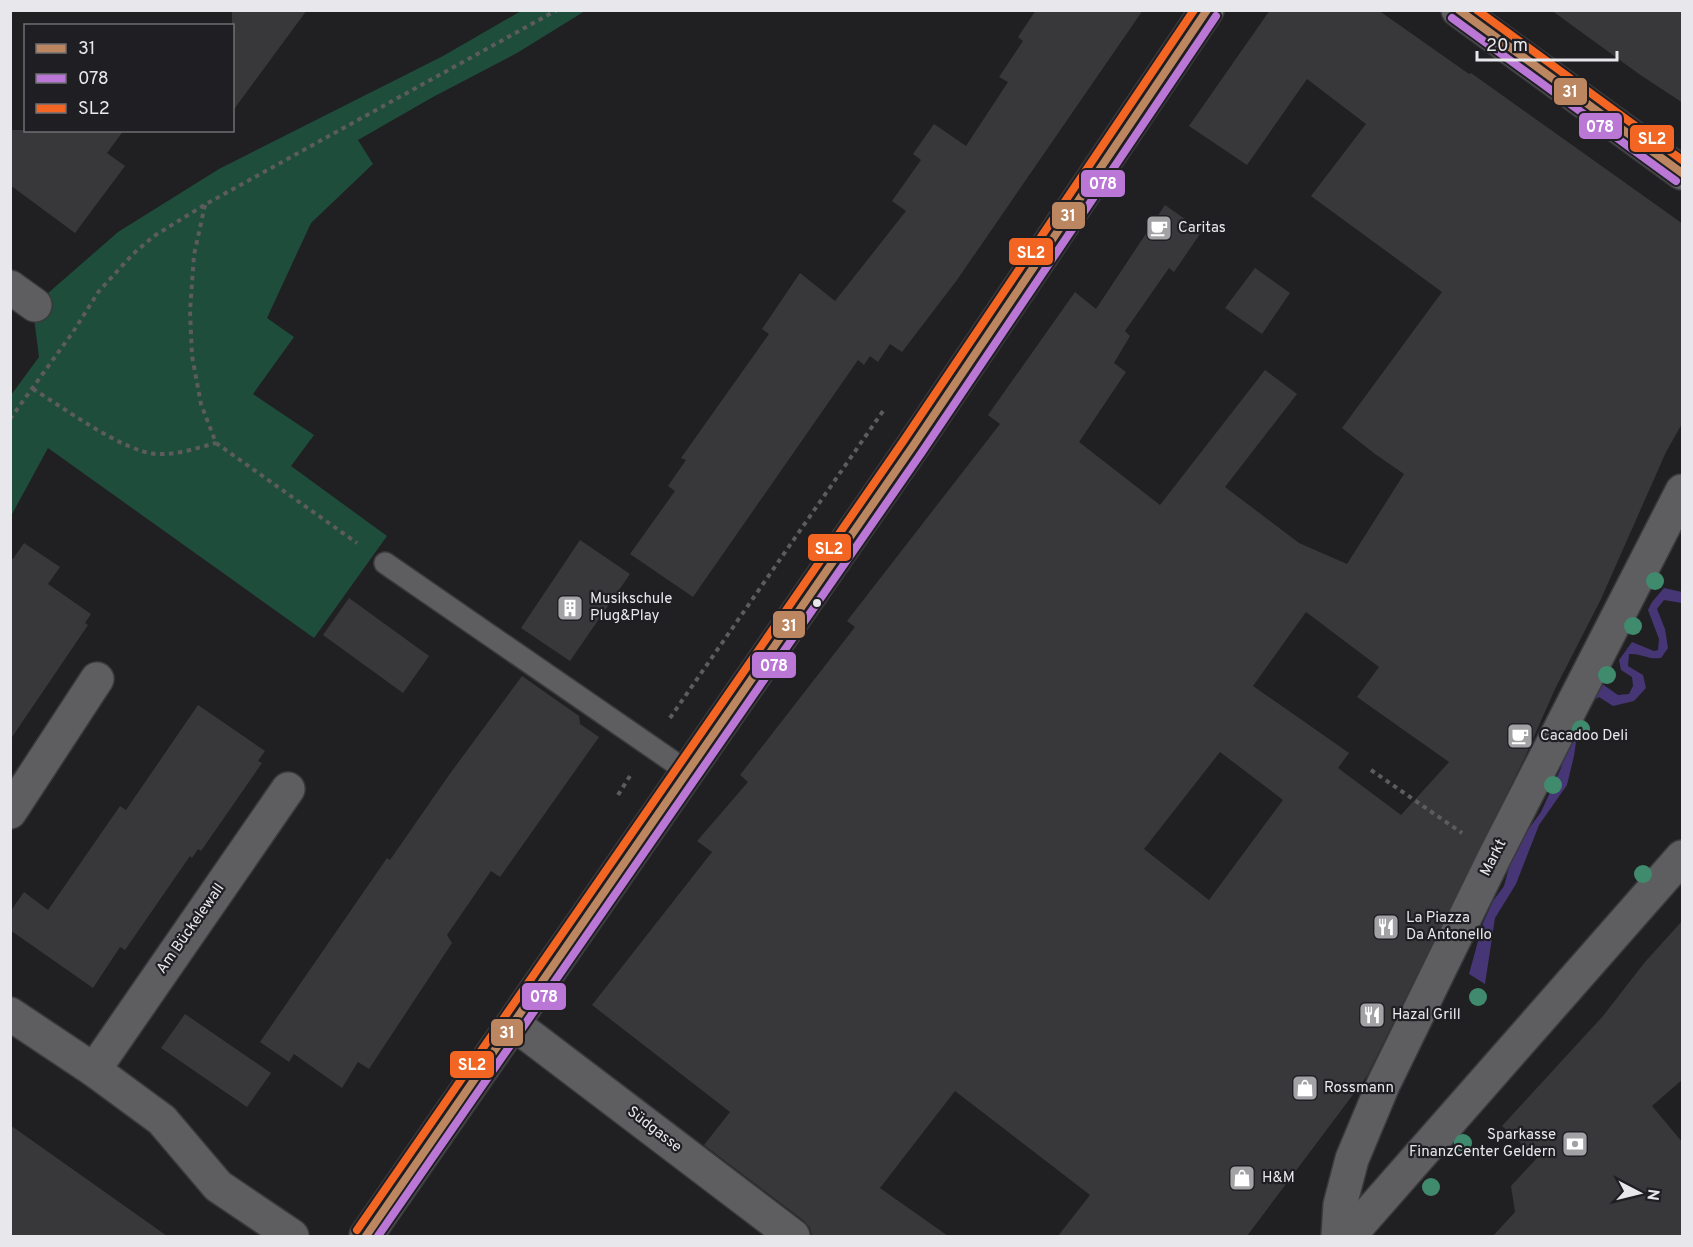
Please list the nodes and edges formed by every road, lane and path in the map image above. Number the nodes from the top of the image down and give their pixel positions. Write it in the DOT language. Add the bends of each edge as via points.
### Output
graph roads {
  1 [pos="557,10"];
  2 [pos="1207,10"];
  3 [pos="1458,10"];
  4 [pos="1683,172"];
  5 [pos="206,204"];
  6 [pos="33,388"];
  7 [pos="10,420"];
  8 [pos="216,443"];
  9 [pos="1683,491"];
  10 [pos="385,563"];
  11 [pos="97,679"];
  12 [pos="1371,770"];
  13 [pos="688,771"];
  14 [pos="288,789"];
  15 [pos="10,812"];
  16 [pos="1495,856"];
  17 [pos="1683,857"];
  18 [pos="10,1014"];
  19 [pos="514,1024"];
  20 [pos="94,1070"];
  21 [pos="292,1236"];
  22 [pos="366,1236"];
  23 [pos="793,1236"];
  24 [pos="1338,1236"];
  25 [pos="1348,1236"];
  1 -- 5 [label="path"];
  2 -- 13 [label="street"];
  3 -- 4 [label="street"];
  5 -- 6 [label="path" via="154,237 119,269 99,291"];
  5 -- 8 [label="path" via="194,255 190,311 192,356 201,404"];
  6 -- 7 [label="path"];
  6 -- 8 [label="path" via="135,449 156,454 178,453"];
  8 -- 10 [label="path"];
  9 -- 16 [label="street, Markt"];
  10 -- 13 [label="lane"];
  11 -- 15 [label="street"];
  12 -- 16 [label="path"];
  13 -- 19 [label="street"];
  14 -- 20 [label="street, Am Bückelewall"];
  16 -- 24 [label="street, Markt" via="1388,1075 1352,1159 1340,1205"];
  17 -- 25 [label="street"];
  18 -- 20 [label="street"];
  19 -- 22 [label="street"];
  19 -- 23 [label="street, Südgasse"];
  20 -- 21 [label="street" via="162,1120 218,1186"];
}
